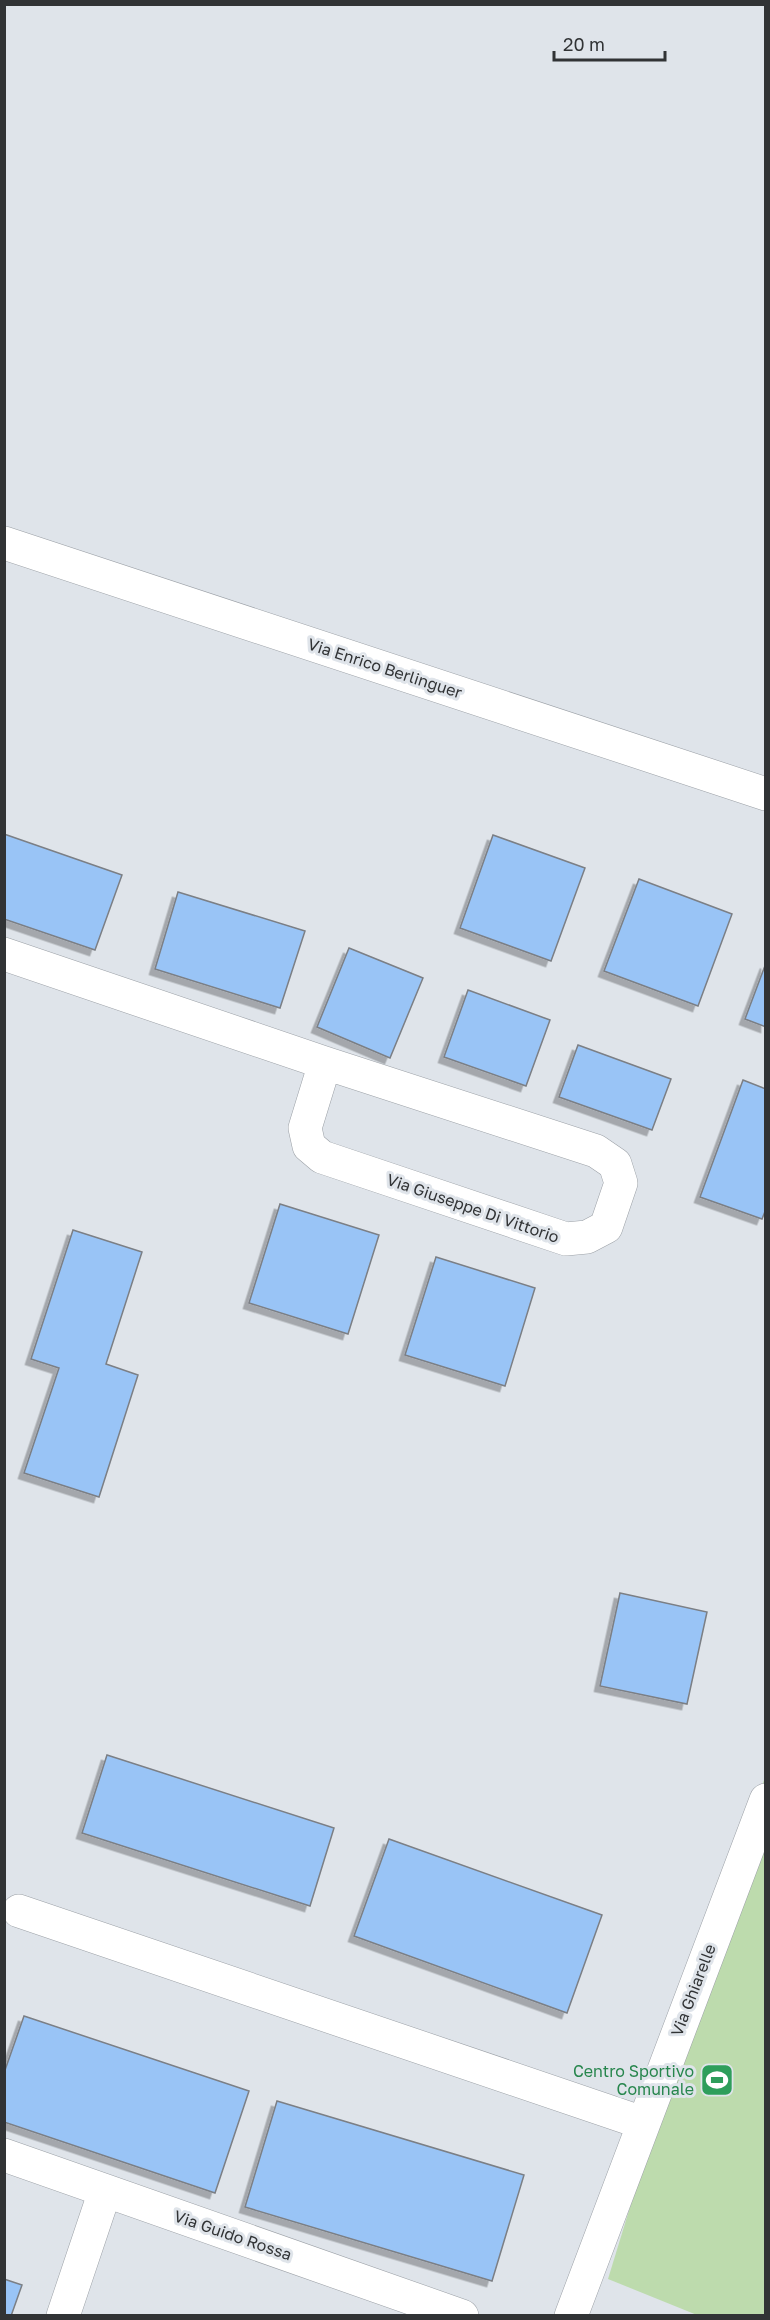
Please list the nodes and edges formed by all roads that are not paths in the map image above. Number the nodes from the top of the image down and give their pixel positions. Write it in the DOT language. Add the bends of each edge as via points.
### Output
graph roads {
  1 [pos="4,543"];
  2 [pos="765,794"];
  3 [pos="4,954"];
  4 [pos="325,1063"];
  5 [pos="765,1800"];
  6 [pos="19,1911"];
  7 [pos="643,2123"];
  8 [pos="4,2155"];
  9 [pos="105,2191"];
  10 [pos="63,2316"];
  11 [pos="462,2316"];
  12 [pos="571,2316"];
  1 -- 2 [label="street, Via Enrico Berlinguer"];
  3 -- 4 [label="street, Via Giuseppe Di Vittorio"];
  4 -- 4 [label="street, Via Giuseppe Di Vittorio" via="305,1128 309,1146 322,1157 566,1239 587,1237 606,1227 621,1183 615,1164 596,1151"];
  5 -- 7 [label="street, Via Ghiarelle"];
  6 -- 7 [label="street"];
  7 -- 12 [label="street, Via Ghiarelle"];
  8 -- 9 [label="street, Via Guido Rossa"];
  9 -- 10 [label="street"];
  9 -- 11 [label="street, Via Guido Rossa"];
}
